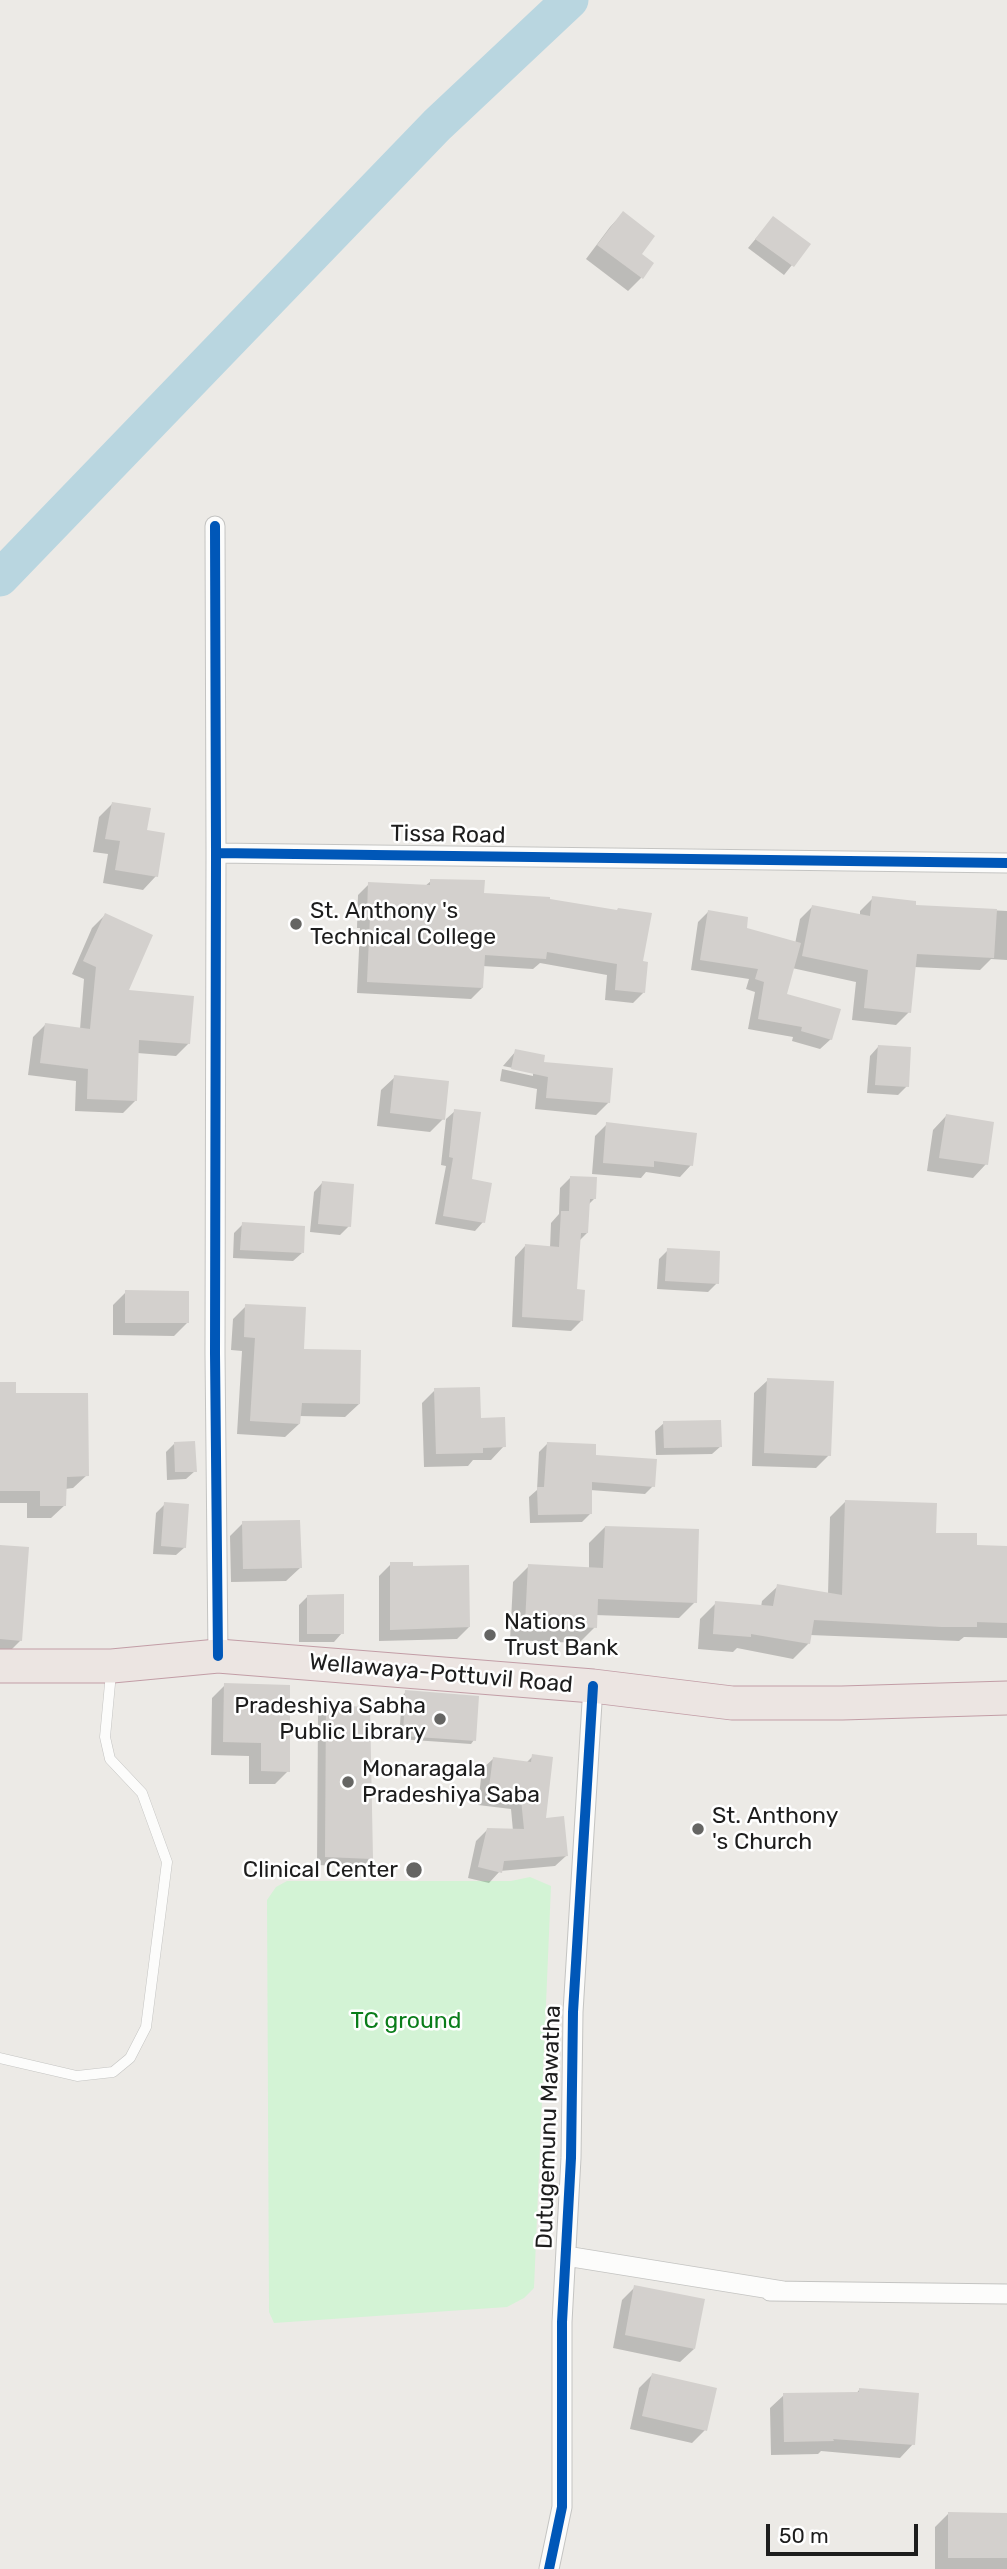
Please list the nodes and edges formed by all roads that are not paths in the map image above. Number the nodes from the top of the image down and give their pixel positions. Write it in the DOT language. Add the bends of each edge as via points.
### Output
graph roads {
  1 [pos="215,526"];
  2 [pos="216,853"];
  3 [pos="1007,863"];
  4 [pos="218,1656"];
  5 [pos="0,1666"];
  6 [pos="112,1666"];
  7 [pos="593,1686"];
  8 [pos="1007,1698"];
  9 [pos="0,2058"];
  10 [pos="566,2256"];
  11 [pos="1007,2294"];
  12 [pos="549,2569"];
  1 -- 2 [label="street"];
  2 -- 3 [label="street, Tissa Road"];
  2 -- 4 [label="street"];
  4 -- 6 [label="highway, Wellawaya-Pottuvil Road"];
  4 -- 7 [label="highway, Wellawaya-Pottuvil Road"];
  5 -- 6 [label="highway, Wellawaya-Pottuvil Road"];
  6 -- 9 [label="lane" via="105,1737 110,1759 142,1793 167,1862 146,2027 130,2058 113,2072 77,2076"];
  7 -- 8 [label="highway, Wellawaya-Pottuvil Road" via="732,1703"];
  7 -- 10 [label="street, Dutugemunu Mawatha" via="573,2012"];
  10 -- 11 [label="street" via="779,2291"];
  10 -- 12 [label="street, Dutugemunu Mawatha" via="562,2507"];
}
